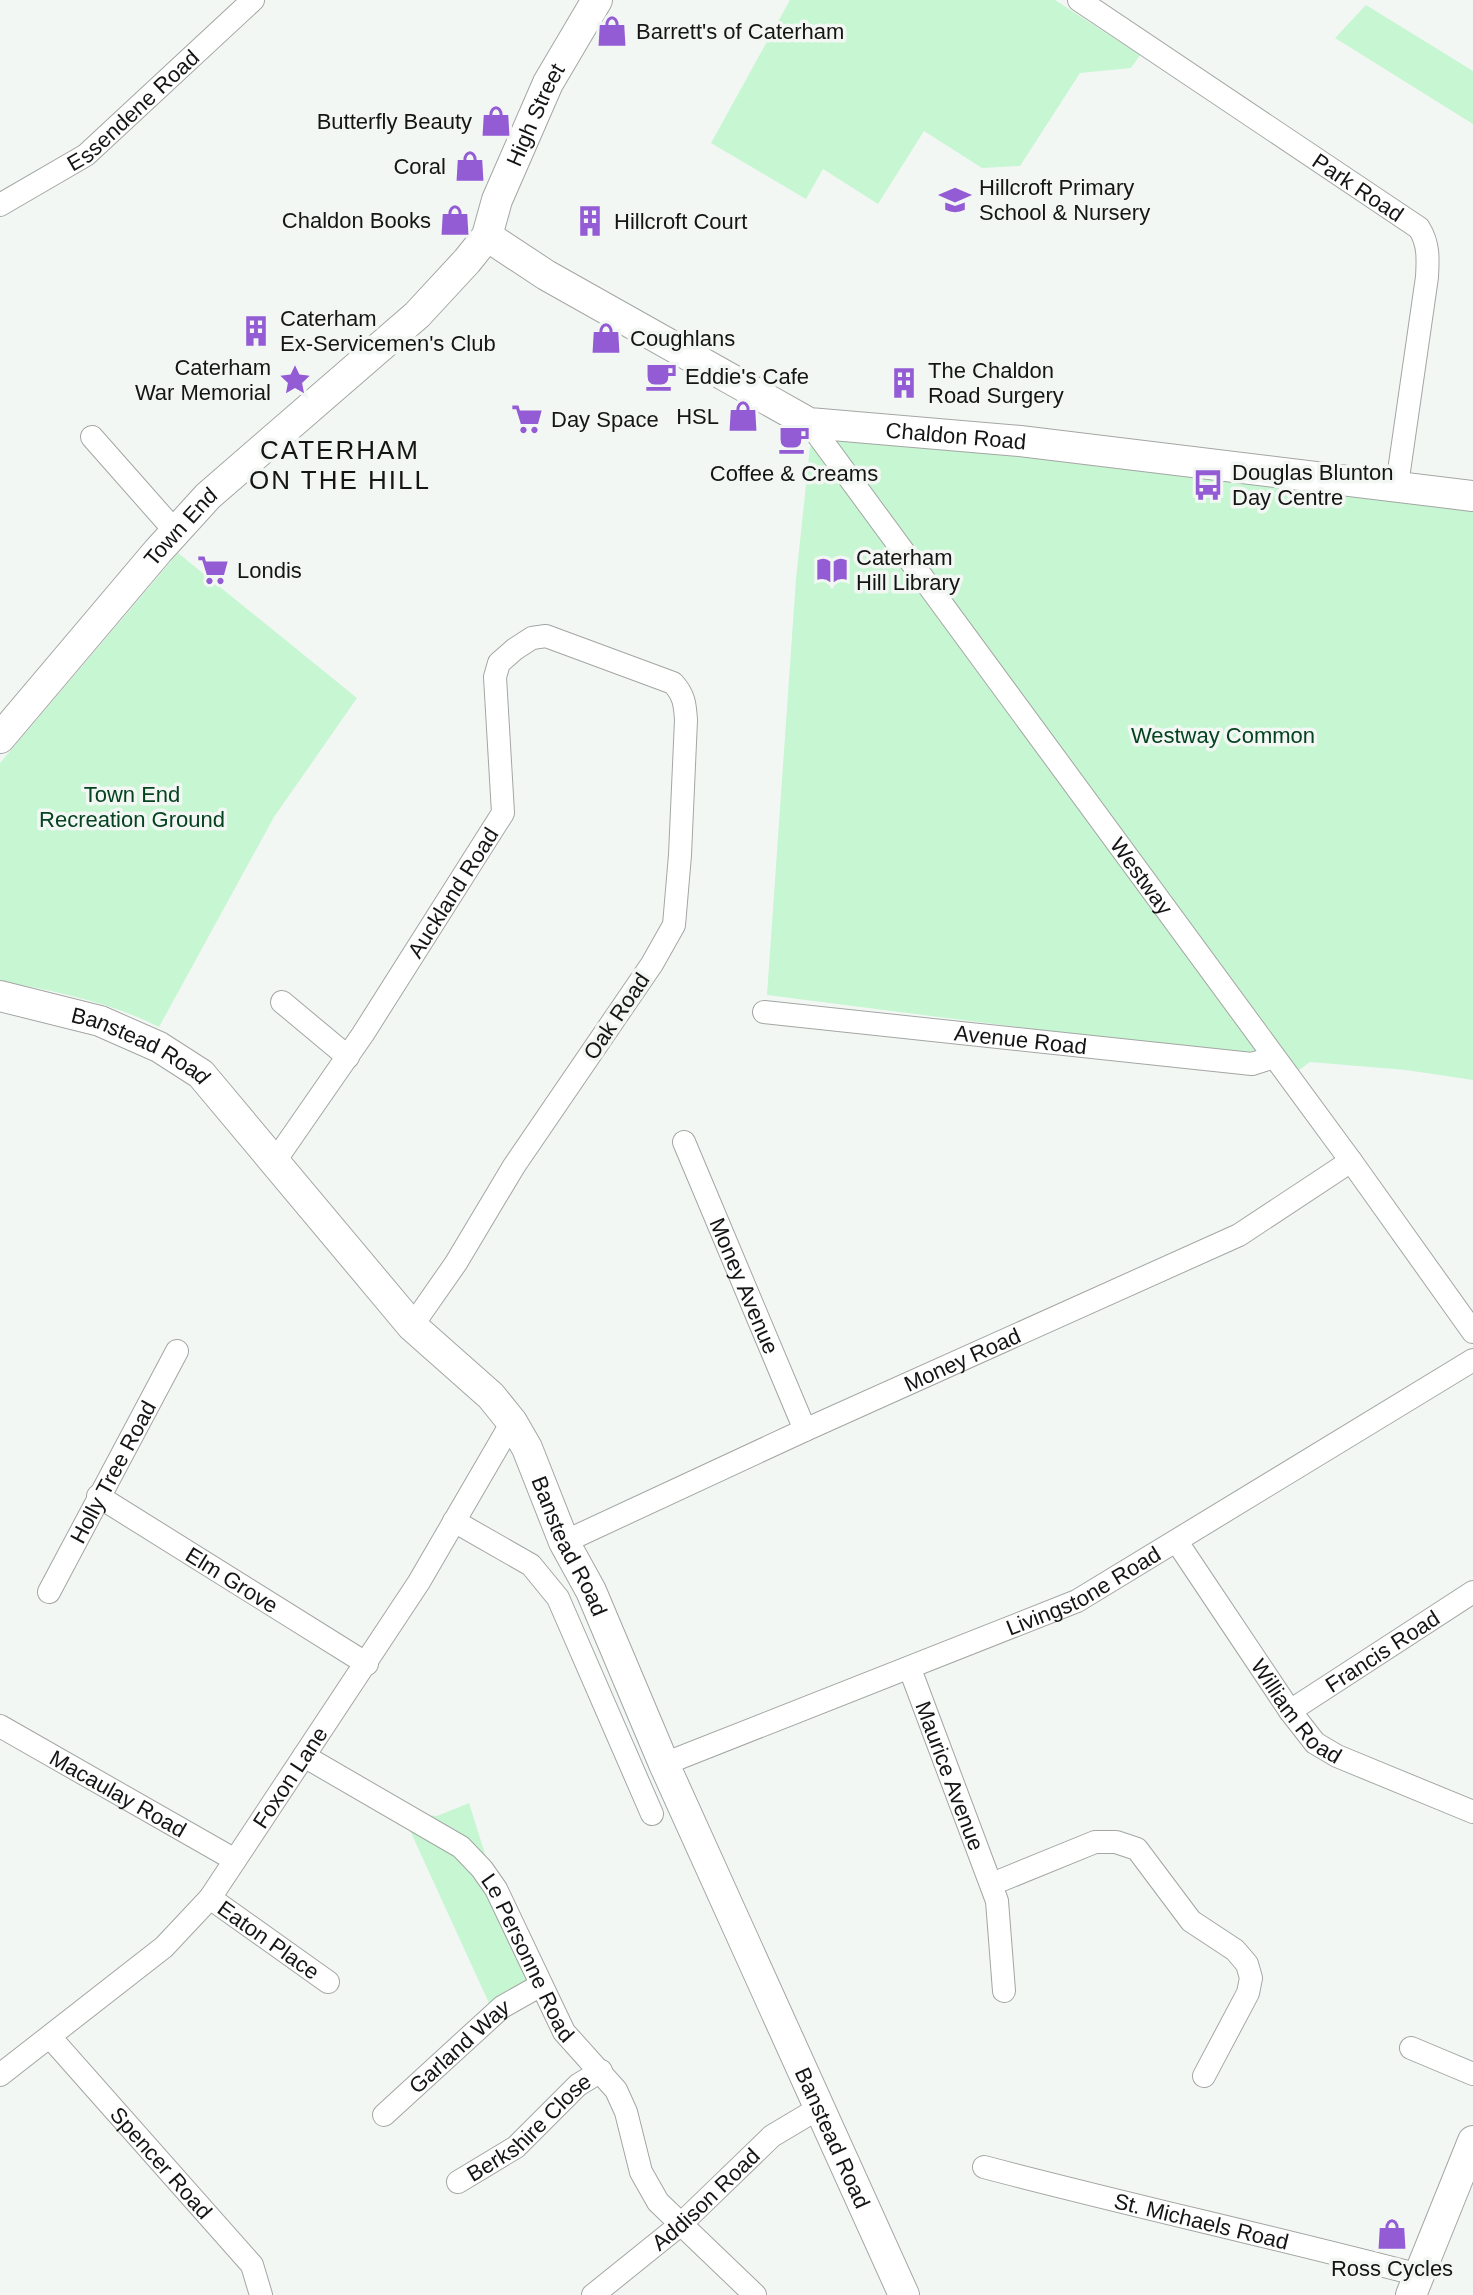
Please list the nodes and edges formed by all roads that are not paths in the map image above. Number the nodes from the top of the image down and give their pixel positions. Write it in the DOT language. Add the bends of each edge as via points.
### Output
graph roads {
  1 [pos="253,0"];
  2 [pos="597,0"];
  3 [pos="1079,0"];
  4 [pos="0,205"];
  5 [pos="487,236"];
  6 [pos="809,423"];
  7 [pos="92,437"];
  8 [pos="1397,485"];
  9 [pos="1473,496"];
  10 [pos="175,531"];
  11 [pos="658,677"];
  12 [pos="0,738"];
  13 [pos="0,996"];
  14 [pos="282,1002"];
  15 [pos="764,1012"];
  16 [pos="348,1057"];
  17 [pos="1274,1057"];
  18 [pos="684,1142"];
  19 [pos="275,1161"];
  20 [pos="1351,1161"];
  21 [pos="412,1326"];
  22 [pos="1473,1332"];
  23 [pos="177,1351"];
  24 [pos="1473,1360"];
  25 [pos="512,1422"];
  26 [pos="805,1430"];
  27 [pos="98,1496"];
  28 [pos="454,1521"];
  29 [pos="564,1542"];
  30 [pos="1177,1542"];
  31 [pos="49,1592"];
  32 [pos="1473,1592"];
  33 [pos="367,1664"];
  34 [pos="910,1669"];
  35 [pos="1290,1711"];
  36 [pos="0,1726"];
  37 [pos="304,1756"];
  38 [pos="664,1764"];
  39 [pos="1473,1812"];
  40 [pos="652,1814"];
  41 [pos="235,1860"];
  42 [pos="992,1884"];
  43 [pos="210,1898"];
  44 [pos="328,1982"];
  45 [pos="541,1985"];
  46 [pos="1004,1991"];
  47 [pos="50,2037"];
  48 [pos="1411,2048"];
  49 [pos="601,2071"];
  50 [pos="1473,2074"];
  51 [pos="0,2075"];
  52 [pos="1204,2076"];
  53 [pos="819,2108"];
  54 [pos="384,2115"];
  55 [pos="1473,2141"];
  56 [pos="984,2167"];
  57 [pos="458,2182"];
  58 [pos="680,2225"];
  59 [pos="1415,2285"];
  60 [pos="261,2295"];
  61 [pos="593,2295"];
  62 [pos="755,2295"];
  63 [pos="904,2295"];
  1 -- 4 [label="street, Essendene Road" via="86,155"];
  2 -- 5 [label="main road, High Street" via="548,83 497,200"];
  3 -- 8 [label="street, Park Road" via="1419,228 1426,239 1427,277"];
  5 -- 6 [label="main road, Chaldon Road" via="546,275"];
  5 -- 10 [label="main road, Town End" via="417,315 218,487"];
  6 -- 8 [label="main road, Chaldon Road" via="1020,441"];
  6 -- 17 [label="street, Westway"];
  7 -- 10 [label="street"];
  8 -- 9 [label="main road, Chaldon Road"];
  10 -- 12 [label="main road, Town End"];
  11 -- 16 [label="street, Auckland Road" via="546,636 532,638 499,663 495,698 503,813"];
  11 -- 21 [label="street, Oak Road" via="673,683 685,703 674,925"];
  13 -- 19 [label="main road, Banstead Road" via="100,1021 159,1047 201,1074"];
  14 -- 16 [label="street"];
  15 -- 17 [label="street, Avenue Road" via="1252,1064"];
  16 -- 19 [label="street, Auckland Road"];
  17 -- 20 [label="street, Westway"];
  18 -- 26 [label="street, Money Avenue"];
  19 -- 21 [label="main road, Banstead Road"];
  20 -- 22 [label="street, Westway"];
  20 -- 26 [label="street, Money Road" via="1239,1235"];
  21 -- 25 [label="main road, Banstead Road" via="491,1396"];
  23 -- 27 [label="street, Holly Tree Road"];
  24 -- 30 [label="street, Livingstone Road"];
  25 -- 28 [label="street, Foxon Lane"];
  25 -- 29 [label="main road, Banstead Road"];
  26 -- 29 [label="street, Money Road"];
  27 -- 31 [label="street, Holly Tree Road"];
  27 -- 33 [label="street, Elm Grove"];
  28 -- 33 [label="street, Foxon Lane"];
  28 -- 40 [label="street" via="531,1565 558,1598"];
  29 -- 38 [label="main road, Banstead Road" via="591,1591"];
  30 -- 34 [label="street, Livingstone Road" via="1077,1601"];
  30 -- 35 [label="street, William Road"];
  32 -- 35 [label="street, Francis Road"];
  33 -- 37 [label="street, Foxon Lane"];
  34 -- 38 [label="street, Livingstone Road"];
  34 -- 42 [label="street, Maurice Avenue"];
  35 -- 39 [label="street, William Road" via="1315,1743 1337,1756"];
  36 -- 41 [label="street, Macaulay Road"];
  37 -- 41 [label="street, Foxon Lane"];
  37 -- 45 [label="street, Le Personne Road" via="461,1847 496,1889"];
  38 -- 53 [label="main road, Banstead Road"];
  41 -- 43 [label="street, Foxon Lane"];
  42 -- 46 [label="street, Maurice Avenue"];
  42 -- 52 [label="street" via="1095,1842 1137,1849 1191,1921 1247,1964 1248,1993"];
  43 -- 44 [label="street, Eaton Place"];
  43 -- 47 [label="street, Foxon Lane" via="164,1947"];
  45 -- 49 [label="street, Le Personne Road" via="564,2032"];
  45 -- 54 [label="street, Garland Way" via="502,2007"];
  47 -- 51 [label="street, Foxon Lane"];
  47 -- 60 [label="street, Spencer Road" via="252,2265"];
  48 -- 50 [label="street"];
  49 -- 57 [label="street, Berkshire Close" via="578,2085 516,2147"];
  49 -- 58 [label="street, Le Personne Road" via="626,2112 641,2172 658,2202"];
  53 -- 58 [label="street, Addison Road" via="772,2136"];
  53 -- 63 [label="main road, Banstead Road"];
  55 -- 59 [label="main road"];
  56 -- 59 [label="street, St. Michaels Road" via="1254,2232"];
  58 -- 61 [label="street, Addison Road"];
  58 -- 62 [label="street, Le Personne Road"];
}
